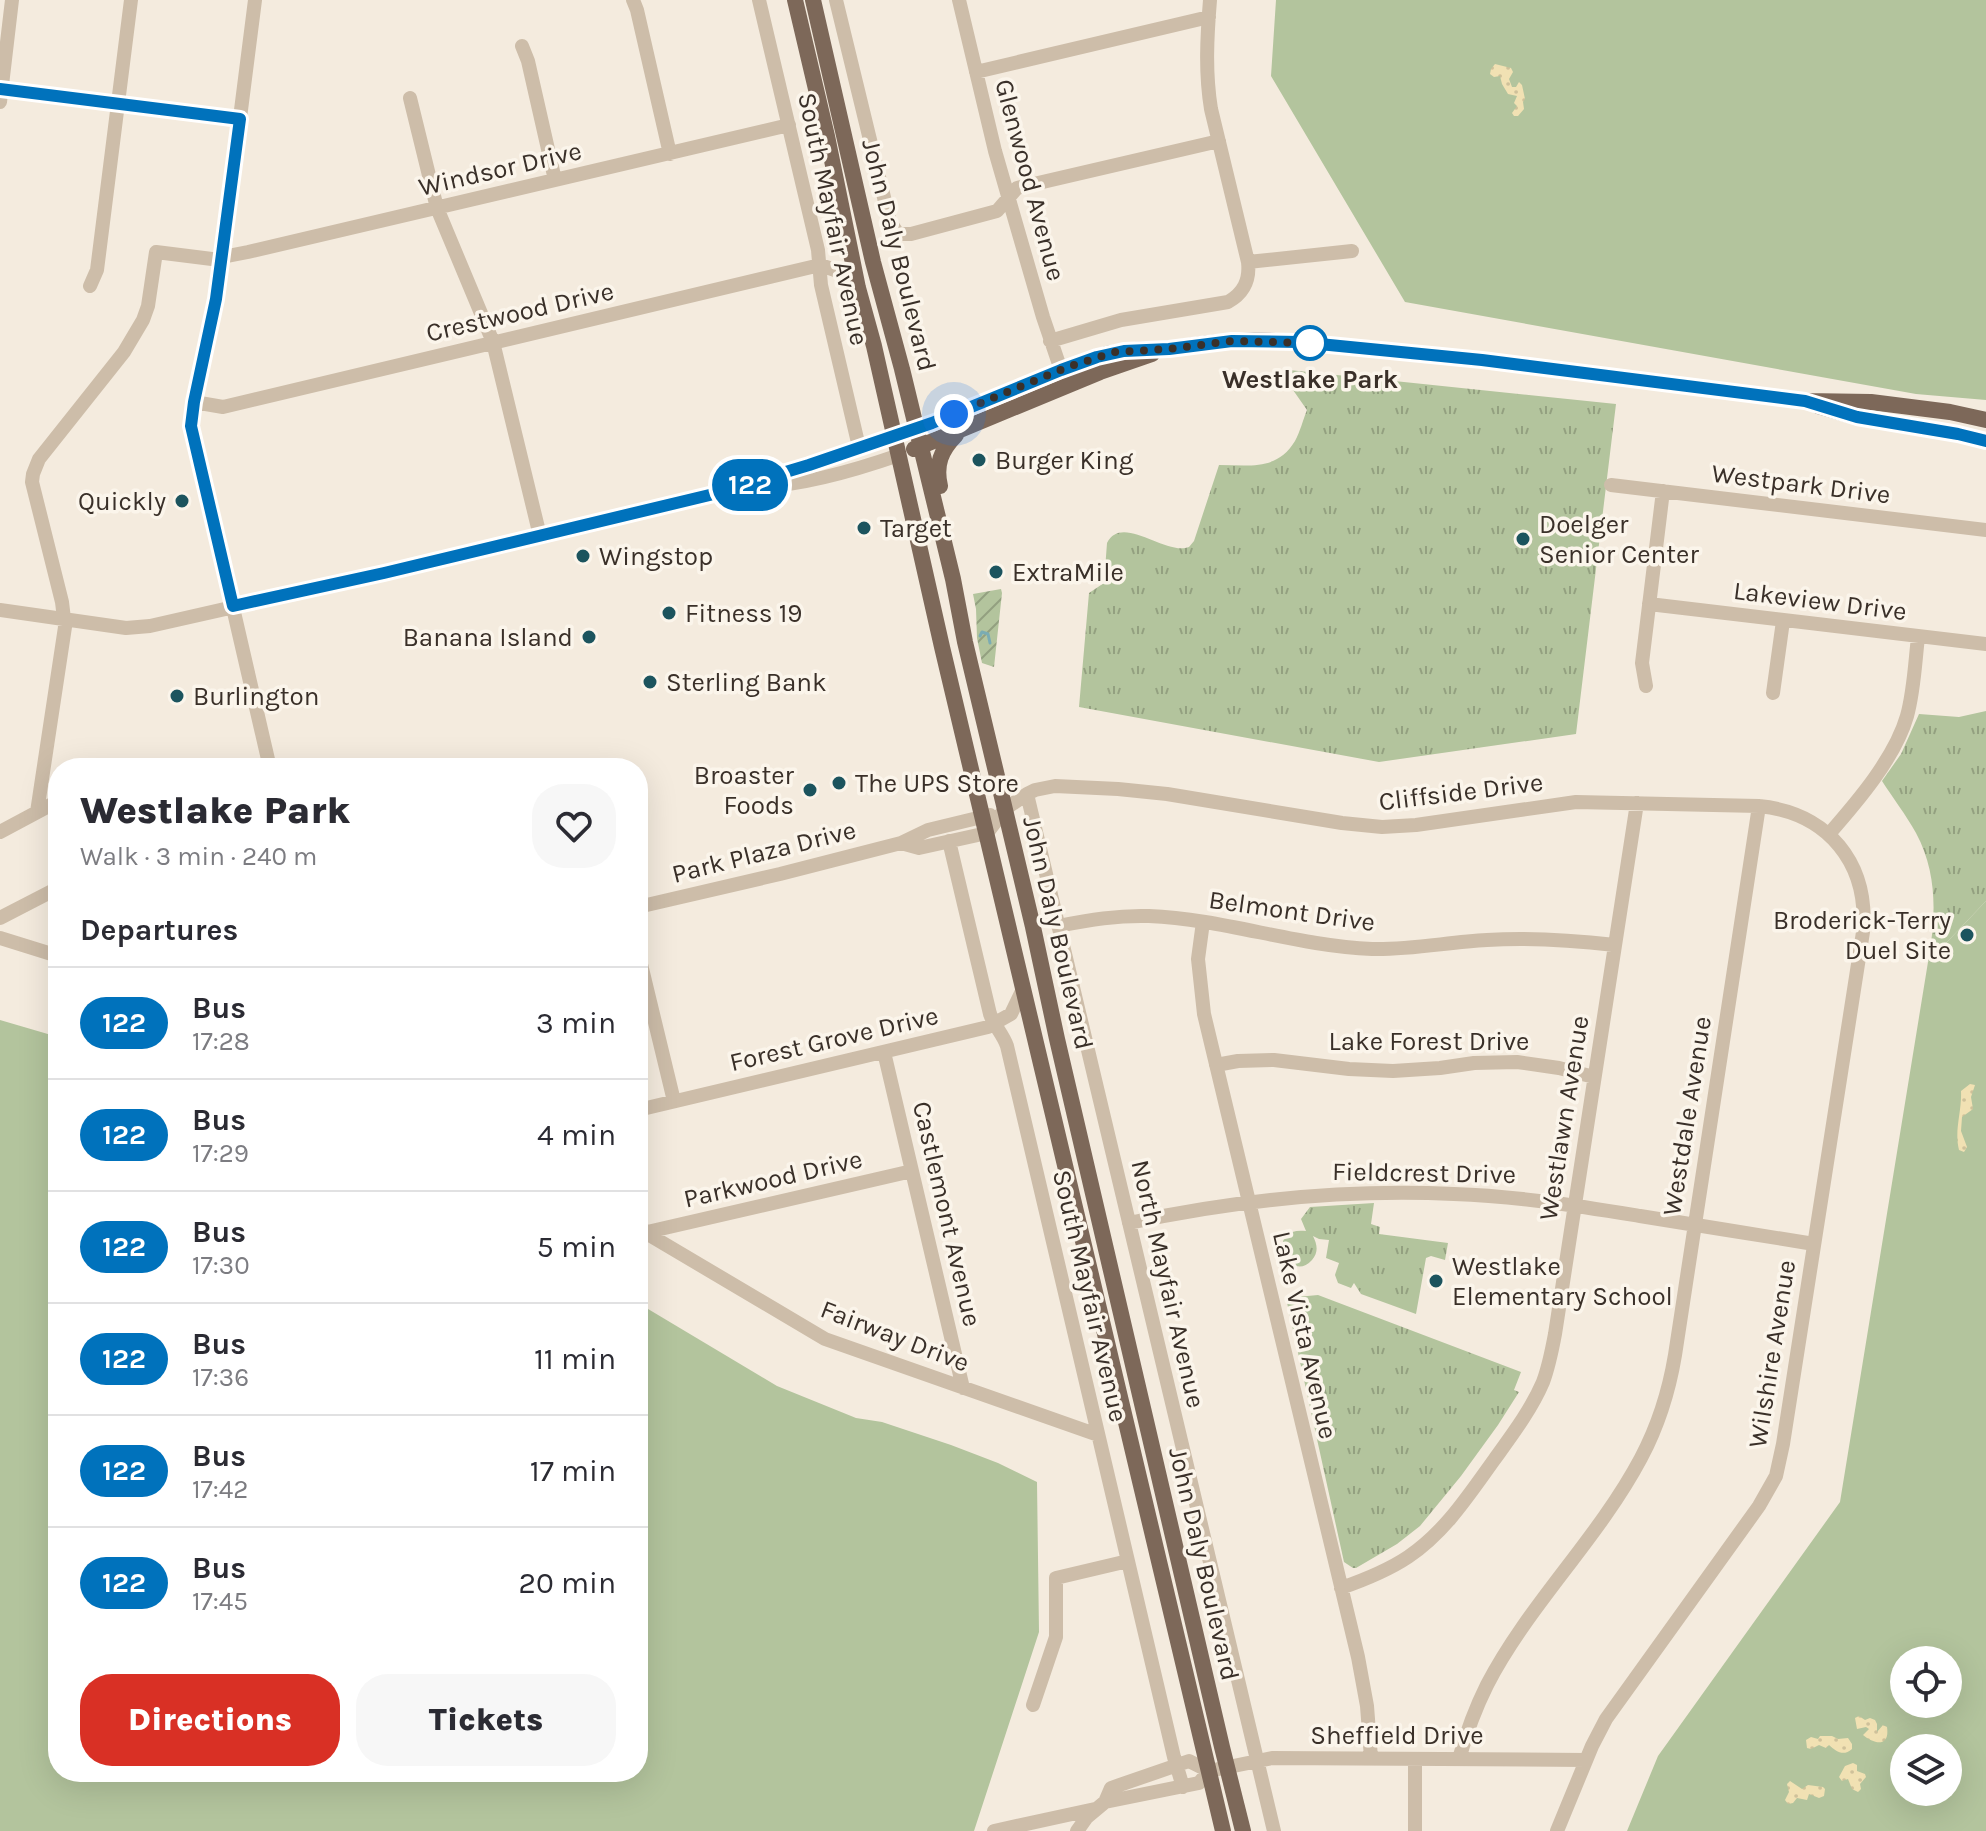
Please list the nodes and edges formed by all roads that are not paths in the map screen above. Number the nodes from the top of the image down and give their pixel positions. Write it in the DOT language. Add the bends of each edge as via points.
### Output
graph roads {
  1 [pos="12,0"];
  2 [pos="131,0"];
  3 [pos="255,0"];
  4 [pos="633,0"];
  5 [pos="759,0"];
  6 [pos="795,0"];
  7 [pos="813,0"];
  8 [pos="836,0"];
  9 [pos="959,0"];
  10 [pos="1210,0"];
  11 [pos="1209,17"];
  12 [pos="522,46"];
  13 [pos="976,72"];
  14 [pos="1,94"];
  15 [pos="410,98"];
  16 [pos="117,103"];
  17 [pos="240,119"];
  18 [pos="789,125"];
  19 [pos="1219,141"];
  20 [pos="670,154"];
  21 [pos="555,180"];
  22 [pos="1008,199"];
  23 [pos="437,208"];
  24 [pos="1352,251"];
  25 [pos="222,256"];
  26 [pos="1248,262"];
  27 [pos="820,265"];
  28 [pos="856,277"];
  29 [pos="90,286"];
  30 [pos="1050,341"];
  31 [pos="493,342"];
  32 [pos="1169,349"];
  33 [pos="1061,370"];
  34 [pos="1100,372"];
  35 [pos="1050,394"];
  36 [pos="1805,401"];
  37 [pos="194,402"];
  38 [pos="1986,420"];
  39 [pos="917,428"];
  40 [pos="963,429"];
  41 [pos="895,436"];
  42 [pos="1986,441"];
  43 [pos="921,446"];
  44 [pos="859,447"];
  45 [pos="899,455"];
  46 [pos="1611,485"];
  47 [pos="743,487"];
  48 [pos="1663,491"];
  49 [pos="1986,530"];
  50 [pos="540,536"];
  51 [pos="955,589"];
  52 [pos="1649,604"];
  53 [pos="233,606"];
  54 [pos="0,610"];
  55 [pos="64,619"];
  56 [pos="1783,621"];
  57 [pos="1918,637"];
  58 [pos="1986,644"];
  59 [pos="1646,686"];
  60 [pos="1773,693"];
  61 [pos="268,758"];
  62 [pos="1027,794"];
  63 [pos="1637,803"];
  64 [pos="48,806"];
  65 [pos="1759,806"];
  66 [pos="1005,809"];
  67 [pos="37,812"];
  68 [pos="985,825"];
  69 [pos="0,832"];
  70 [pos="1829,834"];
  71 [pos="949,841"];
  72 [pos="901,843"];
  73 [pos="48,893"];
  74 [pos="648,905"];
  75 [pos="0,918"];
  76 [pos="1203,922"];
  77 [pos="1058,926"];
  78 [pos="0,938"];
  79 [pos="1615,945"];
  80 [pos="48,953"];
  81 [pos="1023,989"];
  82 [pos="648,993"];
  83 [pos="993,1025"];
  84 [pos="884,1052"];
  85 [pos="1216,1065"];
  86 [pos="1594,1077"];
  87 [pos="674,1101"];
  88 [pos="648,1108"];
  89 [pos="912,1171"];
  90 [pos="1248,1202"];
  91 [pos="1575,1206"];
  92 [pos="1129,1223"];
  93 [pos="1694,1225"];
  94 [pos="648,1228"];
  95 [pos="648,1234"];
  96 [pos="1814,1244"];
  97 [pos="963,1388"];
  98 [pos="1098,1435"];
  99 [pos="1128,1561"];
  100 [pos="1341,1588"];
  101 [pos="1033,1705"];
  102 [pos="1371,1758"];
  103 [pos="1415,1759"];
  104 [pos="1459,1759"];
  105 [pos="1256,1760"];
  106 [pos="1586,1760"];
  107 [pos="1176,1766"];
  108 [pos="1227,1767"];
  109 [pos="1209,1771"];
  110 [pos="1183,1787"];
  111 [pos="1100,1805"];
  112 [pos="994,1831"];
  113 [pos="1077,1831"];
  114 [pos="1223,1831"];
  115 [pos="1243,1831"];
  116 [pos="1274,1831"];
  117 [pos="1415,1831"];
  118 [pos="1557,1831"];
  1 -- 14 [label="street"];
  2 -- 16 [label="street"];
  3 -- 17 [label="street"];
  4 -- 20 [label="street"];
  5 -- 18 [label="street, South Mayfair Avenue"];
  6 -- 28 [label="main road, John Daly Boulevard"];
  7 -- 39 [label="main road, John Daly Boulevard" via="870,252"];
  8 -- 22 [label="street" via="890,222 898,234 997,211"];
  9 -- 13 [label="street, Glenwood Avenue"];
  10 -- 11 [label="street"];
  11 -- 13 [label="street"];
  11 -- 19 [label="street" via="1206,64"];
  12 -- 21 [label="street"];
  13 -- 22 [label="street, Glenwood Avenue"];
  14 -- 16 [label="street"];
  15 -- 23 [label="street"];
  16 -- 17 [label="street"];
  16 -- 29 [label="street" via="97,270"];
  17 -- 25 [label="street"];
  18 -- 20 [label="street, Windsor Drive"];
  18 -- 27 [label="street, South Mayfair Avenue"];
  19 -- 22 [label="street" via="1017,188"];
  19 -- 26 [label="street"];
  20 -- 21 [label="street, Windsor Drive"];
  21 -- 23 [label="street, Windsor Drive"];
  22 -- 30 [label="street, Glenwood Avenue"];
  23 -- 25 [label="street, Windsor Drive"];
  23 -- 31 [label="street"];
  24 -- 26 [label="street"];
  25 -- 37 [label="street"];
  25 -- 55 [label="street, Windsor Drive" via="156,252 143,320 39,459 32,482"];
  26 -- 30 [label="street" via="1246,285 1228,302 1144,315"];
  27 -- 28 [label="street"];
  27 -- 31 [label="street, Crestwood Drive"];
  27 -- 44 [label="street, South Mayfair Avenue"];
  28 -- 41 [label="main road, John Daly Boulevard"];
  30 -- 33 [label="street, Glenwood Avenue"];
  31 -- 37 [label="street, Crestwood Drive" via="223,407"];
  31 -- 50 [label="street"];
  32 -- 33 [label="main road" via="1115,352"];
  32 -- 34 [label="main road"];
  32 -- 36 [label="main road" via="1232,341 1299,342"];
  33 -- 34 [label="main road"];
  33 -- 35 [label="main road"];
  33 -- 39 [label="main road"];
  34 -- 35 [label="main road"];
  35 -- 40 [label="main road"];
  36 -- 38 [label="main road" via="1871,402"];
  36 -- 42 [label="main road" via="1857,417"];
  37 -- 53 [label="street" via="192,436"];
  39 -- 41 [label="main road"];
  39 -- 43 [label="main road, John Daly Boulevard"];
  40 -- 43 [label="main road"];
  40 -- 51 [label="main road" via="945,447 937,472 957,559"];
  41 -- 44 [label="street"];
  41 -- 45 [label="main road, John Daly Boulevard"];
  43 -- 45 [label="main road"];
  43 -- 51 [label="main road, John Daly Boulevard"];
  44 -- 47 [label="street"];
  45 -- 47 [label="street" via="772,487"];
  45 -- 68 [label="main road, John Daly Boulevard"];
  46 -- 48 [label="street, Westpark Drive"];
  47 -- 50 [label="street"];
  48 -- 49 [label="street, Westpark Drive"];
  48 -- 52 [label="street"];
  50 -- 53 [label="street"];
  51 -- 66 [label="main road, John Daly Boulevard"];
  52 -- 56 [label="street, Lakeview Drive"];
  52 -- 59 [label="street" via="1642,663"];
  53 -- 55 [label="street" via="142,627"];
  53 -- 61 [label="street"];
  54 -- 55 [label="street"];
  55 -- 67 [label="street"];
  56 -- 57 [label="street, Lakeview Drive"];
  56 -- 60 [label="street"];
  57 -- 58 [label="street, Lakeview Drive"];
  57 -- 70 [label="street" via="1901,733"];
  62 -- 63 [label="street, Cliffside Drive" via="1055,786 1143,791 1382,827 1576,802"];
  62 -- 66 [label="street, Cliffside Drive"];
  62 -- 77 [label="street, North Mayfair Avenue"];
  63 -- 65 [label="street, Cliffside Drive"];
  63 -- 79 [label="street, Westlawn Avenue"];
  64 -- 67 [label="street"];
  65 -- 70 [label="street, Cliffside Drive" via="1797,814"];
  65 -- 93 [label="street, Westdale Avenue"];
  66 -- 68 [label="street, Park Plaza Drive"];
  66 -- 108 [label="main road, John Daly Boulevard"];
  67 -- 69 [label="street"];
  68 -- 71 [label="street, Park Plaza Drive"];
  68 -- 72 [label="street, Park Plaza Drive" via="928,830"];
  68 -- 81 [label="main road, John Daly Boulevard"];
  70 -- 96 [label="street, Wilshire Avenue" via="1857,877 1864,918"];
  71 -- 72 [label="street, Park Plaza Drive" via="919,848"];
  71 -- 83 [label="street, South Mayfair Avenue"];
  72 -- 74 [label="street, Park Plaza Drive"];
  73 -- 75 [label="street"];
  76 -- 77 [label="street, Belmont Drive" via="1131,916"];
  76 -- 79 [label="street, Belmont Drive" via="1371,949 1529,938"];
  76 -- 85 [label="street, Lake Vista Avenue" via="1200,986"];
  77 -- 92 [label="street, North Mayfair Avenue"];
  78 -- 80 [label="street"];
  79 -- 86 [label="street, Westlawn Avenue"];
  81 -- 83 [label="street" via="1011,1014"];
  81 -- 109 [label="main road, John Daly Boulevard"];
  82 -- 87 [label="street"];
  83 -- 84 [label="street, Forest Grove Drive"];
  83 -- 98 [label="street, South Mayfair Avenue" via="1007,1046"];
  84 -- 87 [label="street, Forest Grove Drive"];
  84 -- 89 [label="street, Castlemont Avenue"];
  85 -- 86 [label="street, Lake Forest Drive" via="1256,1059 1393,1071 1517,1062"];
  85 -- 90 [label="street, Lake Vista Avenue"];
  86 -- 91 [label="street, Westlawn Avenue"];
  87 -- 88 [label="street, Forest Grove Drive"];
  89 -- 94 [label="street, Parkwood Drive"];
  89 -- 97 [label="street, Castlemont Avenue"];
  90 -- 91 [label="street, Fieldcrest Drive" via="1419,1192"];
  90 -- 92 [label="street, Fieldcrest Drive"];
  90 -- 100 [label="street, Lake Vista Avenue"];
  91 -- 93 [label="street, Fieldcrest Drive"];
  91 -- 100 [label="street, Westlawn Avenue" via="1551,1357 1522,1421 1433,1537 1394,1566"];
  92 -- 105 [label="street, North Mayfair Avenue"];
  93 -- 96 [label="street, Fieldcrest Drive"];
  93 -- 104 [label="street, Westdale Avenue" via="1673,1371 1649,1441 1621,1491 1497,1667"];
  95 -- 97 [label="street, Fairway Drive" via="825,1339"];
  96 -- 106 [label="street, Wilshire Avenue" via="1776,1476 1606,1719"];
  97 -- 98 [label="street, Fairway Drive"];
  98 -- 99 [label="street, South Mayfair Avenue"];
  99 -- 101 [label="street" via="1056,1578 1056,1637"];
  99 -- 107 [label="street, South Mayfair Avenue"];
  100 -- 102 [label="street, Lake Vista Avenue" via="1363,1681"];
  102 -- 103 [label="street, Sheffield Drive"];
  102 -- 105 [label="street, Sheffield Drive"];
  103 -- 104 [label="street, Sheffield Drive"];
  103 -- 117 [label="street"];
  104 -- 106 [label="street, Sheffield Drive"];
  105 -- 108 [label="street, Sheffield Drive"];
  105 -- 116 [label="street, North Mayfair Avenue"];
  106 -- 118 [label="street, Wilshire Avenue"];
  107 -- 109 [label="street" via="1189,1761"];
  107 -- 110 [label="street, South Mayfair Avenue"];
  107 -- 111 [label="street" via="1111,1788"];
  108 -- 109 [label="street, Sheffield Drive"];
  108 -- 115 [label="main road, John Daly Boulevard"];
  109 -- 110 [label="street" via="1199,1783"];
  109 -- 114 [label="main road, John Daly Boulevard"];
  110 -- 111 [label="street"];
  111 -- 112 [label="street"];
  111 -- 113 [label="street"];
}
